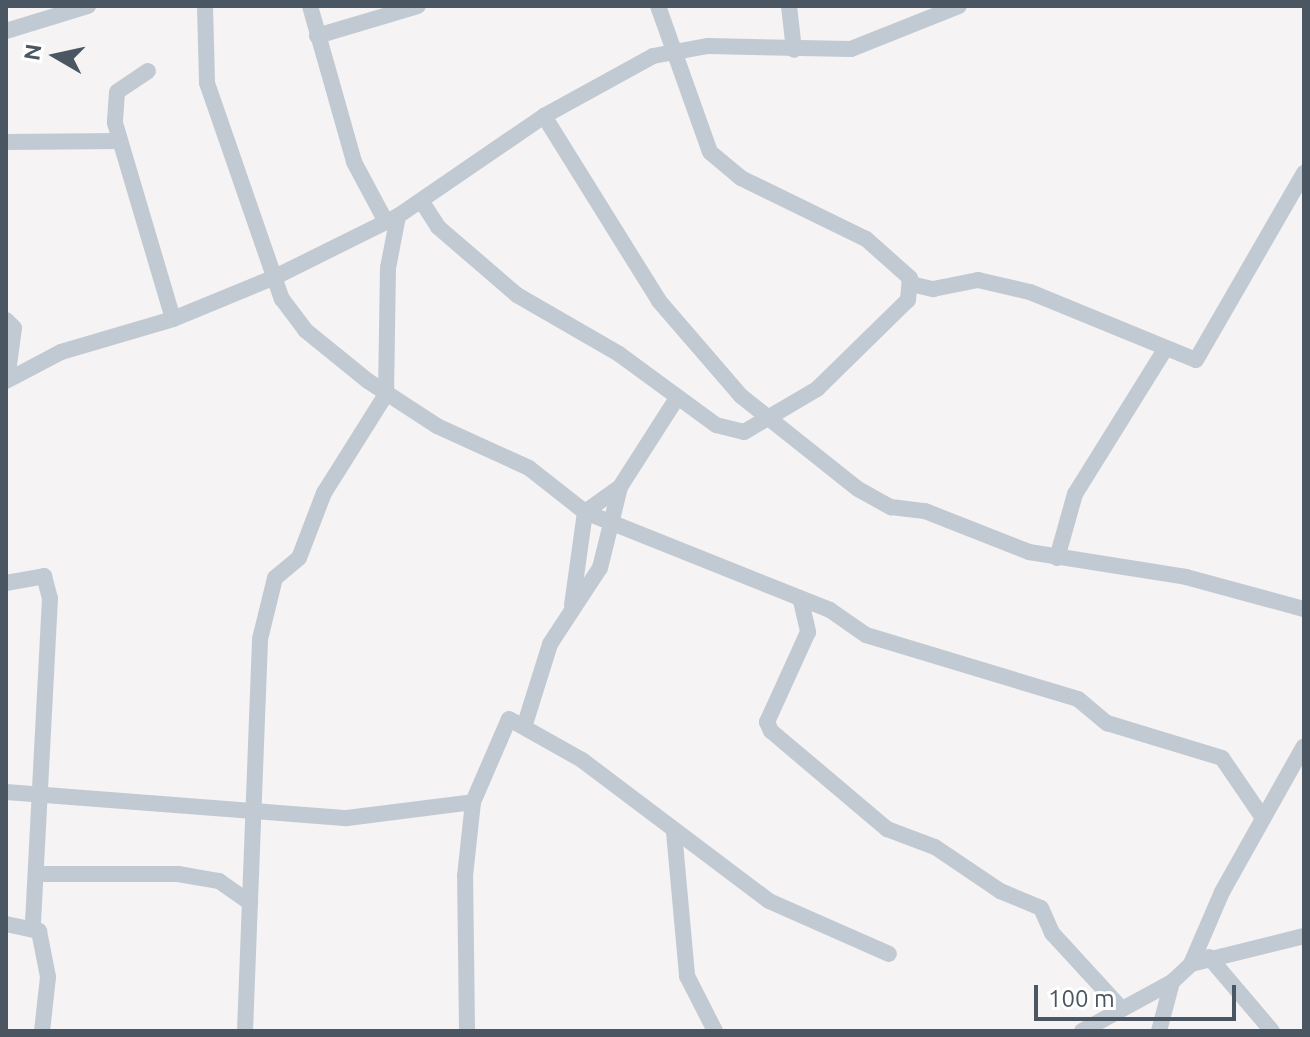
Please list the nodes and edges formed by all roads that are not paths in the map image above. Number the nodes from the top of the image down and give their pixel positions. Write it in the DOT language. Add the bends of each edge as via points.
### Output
graph roads {
  1 [pos="88,6"];
  2 [pos="205,6"];
  3 [pos="310,6"];
  4 [pos="418,6"];
  5 [pos="658,6"];
  6 [pos="789,6"];
  7 [pos="959,6"];
  8 [pos="6,31"];
  9 [pos="317,36"];
  10 [pos="672,50"];
  11 [pos="794,50"];
  12 [pos="148,71"];
  13 [pos="544,116"];
  14 [pos="120,141"];
  15 [pos="6,142"];
  16 [pos="1304,173"];
  17 [pos="422,202"];
  18 [pos="392,219"];
  19 [pos="275,277"];
  20 [pos="911,284"];
  21 [pos="173,319"];
  22 [pos="6,320"];
  23 [pos="1164,351"];
  24 [pos="7,380"];
  25 [pos="386,394"];
  26 [pos="677,398"];
  27 [pos="765,418"];
  28 [pos="620,487"];
  29 [pos="585,512"];
  30 [pos="612,523"];
  31 [pos="1057,558"];
  32 [pos="6,583"];
  33 [pos="801,601"];
  34 [pos="572,605"];
  35 [pos="1304,609"];
  36 [pos="525,724"];
  37 [pos="1304,746"];
  38 [pos="43,790"];
  39 [pos="6,792"];
  40 [pos="473,802"];
  41 [pos="252,816"];
  42 [pos="1263,818"];
  43 [pos="674,832"];
  44 [pos="39,874"];
  45 [pos="250,903"];
  46 [pos="6,924"];
  47 [pos="33,926"];
  48 [pos="1304,936"];
  49 [pos="889,954"];
  50 [pos="1209,957"];
  51 [pos="1191,964"];
  52 [pos="1172,982"];
  53 [pos="1121,1008"];
  54 [pos="712,1030"];
  55 [pos="42,1031"];
  56 [pos="245,1031"];
  57 [pos="467,1031"];
  58 [pos="1082,1031"];
  59 [pos="1159,1031"];
  60 [pos="1272,1031"];
  1 -- 8 [label="street"];
  2 -- 19 [label="street" via="207,83"];
  3 -- 9 [label="street"];
  4 -- 9 [label="street"];
  5 -- 10 [label="street"];
  6 -- 11 [label="street"];
  7 -- 11 [label="street" via="870,44"];
  9 -- 18 [label="street" via="354,162"];
  10 -- 11 [label="street"];
  10 -- 13 [label="street" via="611,75"];
  10 -- 20 [label="street" via="710,152 741,178 866,239 906,270"];
  12 -- 14 [label="street" via="117,92"];
  13 -- 17 [label="street"];
  13 -- 27 [label="street" via="659,301"];
  14 -- 15 [label="street"];
  14 -- 21 [label="street"];
  16 -- 23 [label="street" via="1196,360"];
  17 -- 18 [label="street"];
  17 -- 26 [label="street" via="438,227 517,295"];
  18 -- 19 [label="street"];
  18 -- 25 [label="street"];
  19 -- 21 [label="street"];
  19 -- 25 [label="street" via="292,318"];
  20 -- 23 [label="street" via="933,289 978,280 1030,292"];
  20 -- 27 [label="street" via="908,300 817,389"];
  21 -- 24 [label="street" via="61,352"];
  22 -- 24 [label="street" via="14,328"];
  23 -- 31 [label="street" via="1075,494"];
  25 -- 29 [label="street" via="529,468"];
  25 -- 41 [label="street" via="324,493 299,558 270,590 260,639"];
  26 -- 27 [label="street" via="730,430 744,432"];
  26 -- 28 [label="street"];
  27 -- 31 [label="street" via="879,502"];
  28 -- 29 [label="street"];
  28 -- 30 [label="street"];
  29 -- 30 [label="street"];
  29 -- 34 [label="street"];
  30 -- 33 [label="street"];
  30 -- 34 [label="street" via="600,568"];
  31 -- 35 [label="street" via="1186,577"];
  32 -- 38 [label="street" via="44,576 49,584"];
  33 -- 42 [label="street" via="866,635 1078,699 1107,723 1214,754 1228,763"];
  33 -- 53 [label="street" via="808,632 767,722 771,731 887,829 935,847 1000,891 1041,908 1052,933"];
  34 -- 36 [label="street" via="546,654"];
  36 -- 40 [label="street" via="505,722"];
  36 -- 43 [label="street"];
  37 -- 42 [label="street"];
  38 -- 39 [label="street"];
  38 -- 41 [label="street"];
  38 -- 44 [label="street"];
  40 -- 41 [label="street" via="401,816"];
  40 -- 57 [label="street" via="465,876"];
  41 -- 45 [label="street"];
  42 -- 51 [label="street"];
  43 -- 49 [label="street" via="769,901"];
  43 -- 54 [label="street" via="687,976"];
  44 -- 45 [label="street" via="178,874 219,881"];
  44 -- 47 [label="street"];
  45 -- 56 [label="street"];
  46 -- 47 [label="street"];
  47 -- 55 [label="street" via="47,963"];
  48 -- 50 [label="street"];
  50 -- 51 [label="street"];
  50 -- 60 [label="street"];
  51 -- 52 [label="street"];
  52 -- 53 [label="street"];
  52 -- 59 [label="street"];
  53 -- 58 [label="street"];
}
